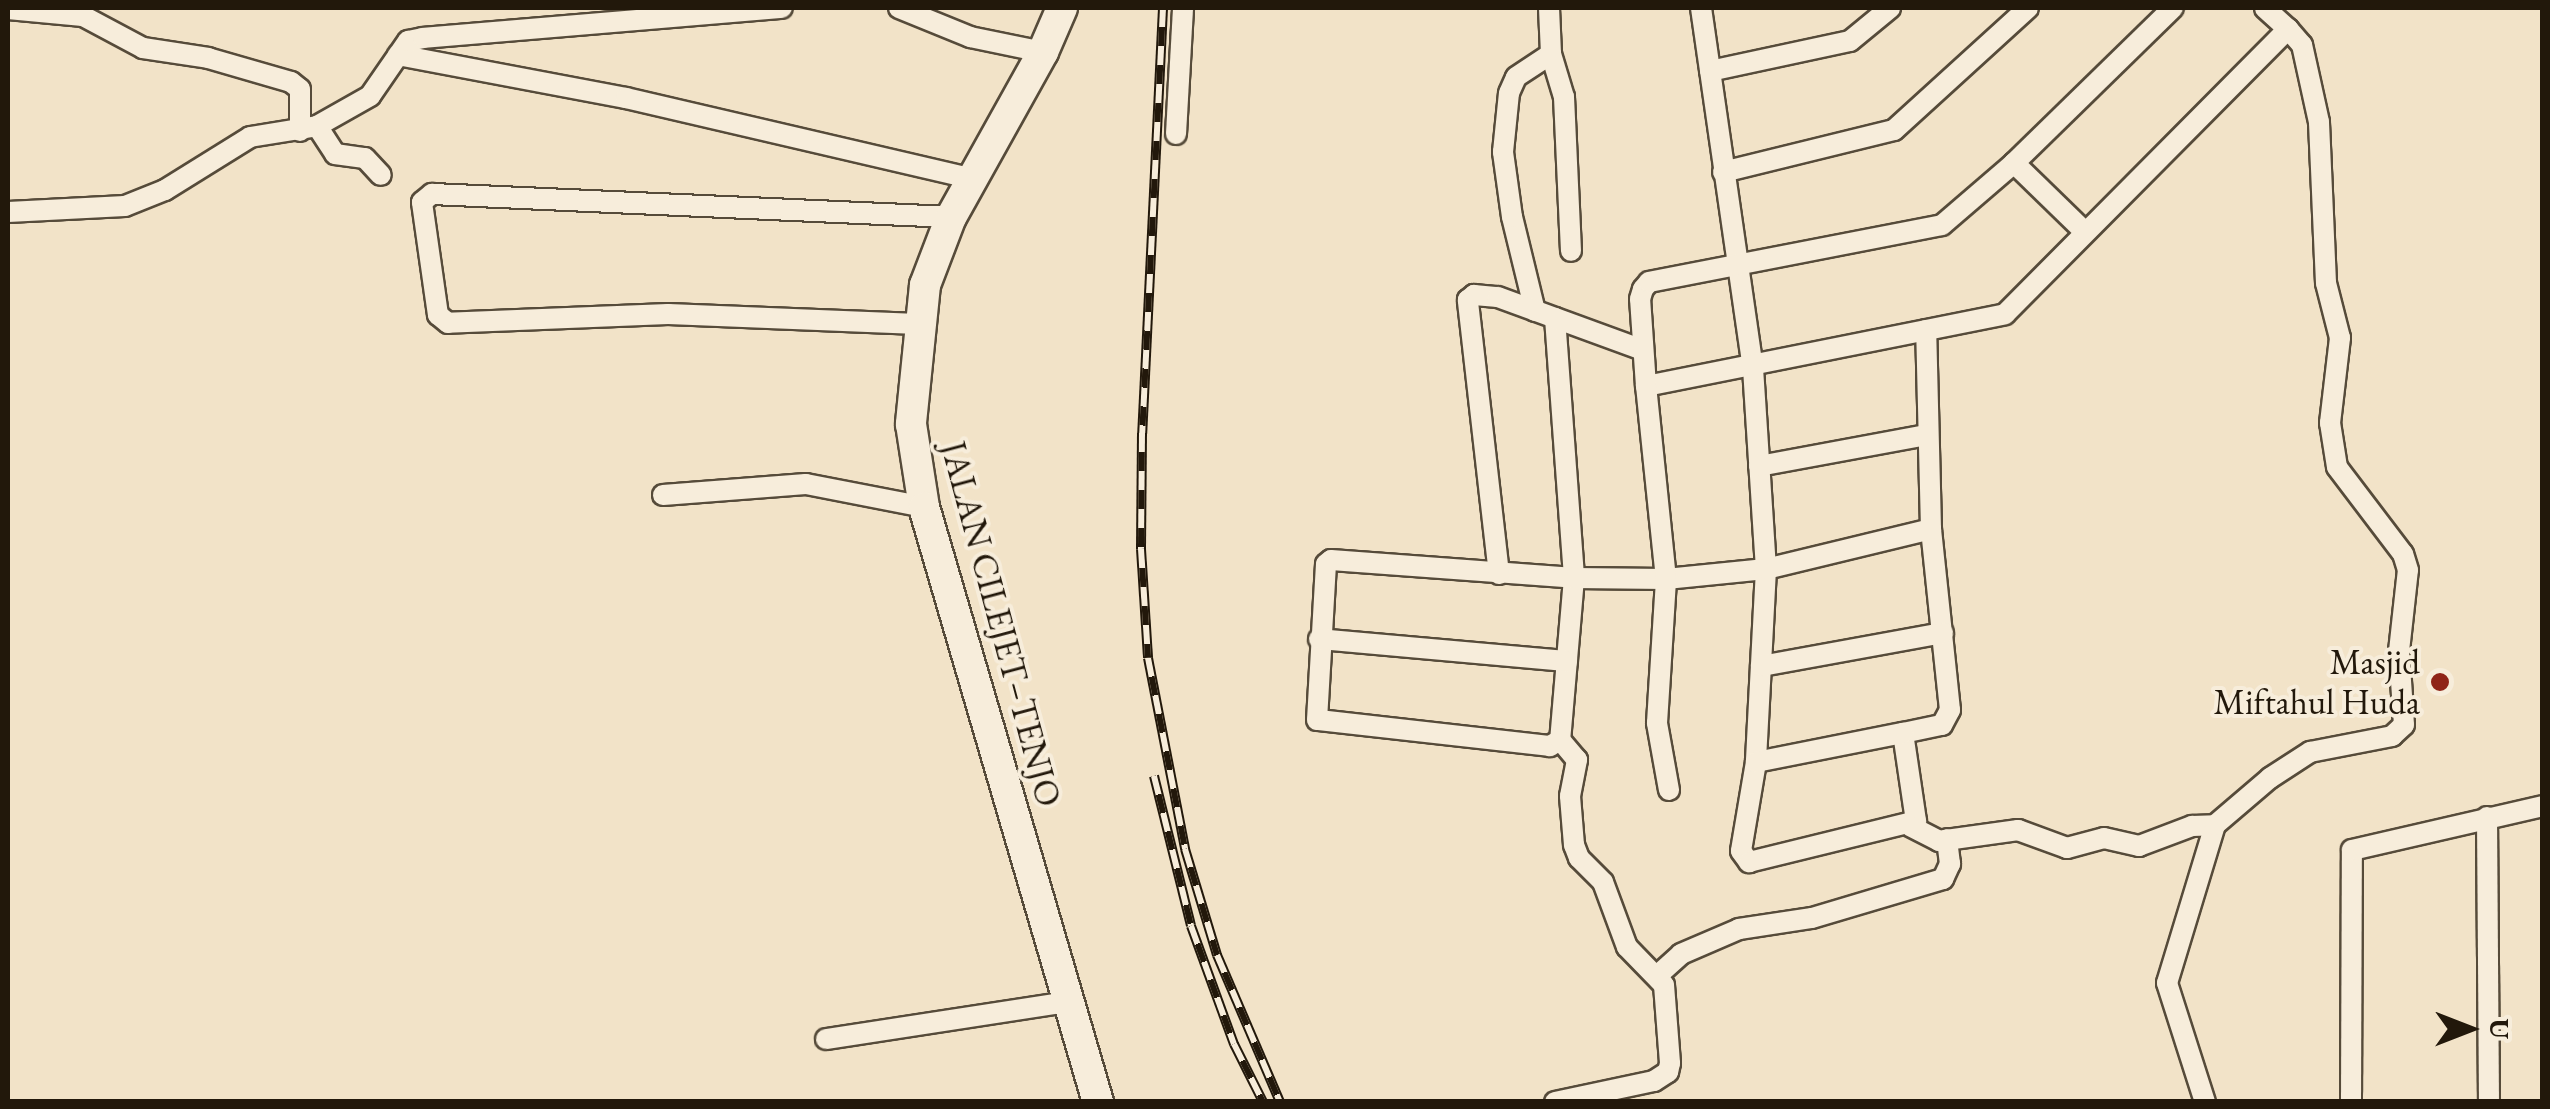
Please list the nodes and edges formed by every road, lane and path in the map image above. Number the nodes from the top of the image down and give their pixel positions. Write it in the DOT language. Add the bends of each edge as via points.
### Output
graph roads {
  1 [pos="782,8"];
  2 [pos="899,8"];
  3 [pos="1062,8"];
  4 [pos="1182,8"];
  5 [pos="1549,8"];
  6 [pos="1701,8"];
  7 [pos="1890,8"];
  8 [pos="2028,8"];
  9 [pos="2173,8"];
  10 [pos="8,9"];
  11 [pos="2280,16"];
  12 [pos="1043,52"];
  13 [pos="1551,54"];
  14 [pos="398,55"];
  15 [pos="1710,71"];
  16 [pos="309,128"];
  17 [pos="1176,134"];
  18 [pos="2014,163"];
  19 [pos="1723,172"];
  20 [pos="381,175"];
  21 [pos="975,179"];
  22 [pos="8,212"];
  23 [pos="951,218"];
  24 [pos="2084,232"];
  25 [pos="1572,251"];
  26 [pos="1736,266"];
  27 [pos="1545,315"];
  28 [pos="918,324"];
  29 [pos="1926,330"];
  30 [pos="1643,350"];
  31 [pos="1753,368"];
  32 [pos="1646,386"];
  33 [pos="1927,435"];
  34 [pos="1759,466"];
  35 [pos="663,495"];
  36 [pos="924,507"];
  37 [pos="1931,529"];
  38 [pos="1766,569"];
  39 [pos="1499,574"];
  40 [pos="1574,578"];
  41 [pos="1666,579"];
  42 [pos="1943,633"];
  43 [pos="1319,639"];
  44 [pos="1567,661"];
  45 [pos="1761,666"];
  46 [pos="1903,733"];
  47 [pos="1560,740"];
  48 [pos="1756,762"];
  49 [pos="1670,790"];
  50 [pos="2542,806"];
  51 [pos="2487,818"];
  52 [pos="2215,825"];
  53 [pos="1910,826"];
  54 [pos="1947,839"];
  55 [pos="1658,975"];
  56 [pos="1068,1002"];
  57 [pos="826,1039"];
  58 [pos="1098,1102"];
  59 [pos="1555,1102"];
  60 [pos="2205,1102"];
  61 [pos="2352,1102"];
  62 [pos="2488,1102"];
  1 -- 14 [label="street" via="423,38 408,42"];
  2 -- 12 [label="street" via="970,37"];
  3 -- 12 [label="main road, JALAN CILEJET–TENJO"];
  4 -- 17 [label="street"];
  5 -- 13 [label="street"];
  6 -- 15 [label="street"];
  7 -- 15 [label="street" via="1850,41"];
  8 -- 19 [label="street" via="1894,130"];
  9 -- 18 [label="street"];
  10 -- 16 [label="street" via="94,19 143,48 290,82 300,89"];
  11 -- 24 [label="street"];
  11 -- 52 [label="street" via="2302,45 2319,122 2326,283 2340,338 2330,423 2337,467 2408,570 2399,651 2404,725 2392,736 2310,752"];
  12 -- 21 [label="main road, JALAN CILEJET–TENJO"];
  13 -- 25 [label="street" via="1564,97"];
  13 -- 27 [label="street" via="1516,77 1502,152 1512,217"];
  14 -- 16 [label="street" via="370,96"];
  14 -- 21 [label="street" via="626,98"];
  15 -- 19 [label="street"];
  16 -- 20 [label="street" via="335,154 365,158"];
  16 -- 22 [label="street" via="250,137 125,206"];
  18 -- 24 [label="street"];
  18 -- 26 [label="street" via="1942,224"];
  19 -- 26 [label="street"];
  21 -- 23 [label="main road, JALAN CILEJET–TENJO"];
  23 -- 28 [label="main road, JALAN CILEJET–TENJO"];
  23 -- 28 [label="street" via="432,194 422,202 438,316 448,323 668,314"];
  24 -- 29 [label="street" via="2005,314"];
  26 -- 30 [label="street" via="1649,282 1640,299"];
  26 -- 31 [label="street"];
  27 -- 30 [label="street"];
  27 -- 39 [label="street" via="1498,297 1474,295 1467,308"];
  27 -- 40 [label="street"];
  28 -- 36 [label="main road, JALAN CILEJET–TENJO" via="911,424"];
  29 -- 31 [label="street"];
  29 -- 33 [label="street"];
  30 -- 32 [label="street"];
  31 -- 32 [label="street"];
  31 -- 34 [label="street"];
  32 -- 41 [label="street"];
  33 -- 34 [label="street"];
  33 -- 37 [label="street"];
  34 -- 38 [label="street"];
  35 -- 36 [label="street" via="806,484"];
  36 -- 56 [label="main road, JALAN CILEJET–TENJO"];
  37 -- 38 [label="street"];
  37 -- 42 [label="street"];
  38 -- 41 [label="street"];
  38 -- 45 [label="street"];
  39 -- 40 [label="street"];
  39 -- 43 [label="street" via="1331,560"];
  40 -- 41 [label="street"];
  40 -- 44 [label="street"];
  41 -- 49 [label="street" via="1656,723"];
  42 -- 45 [label="street"];
  42 -- 46 [label="street" via="1949,718"];
  43 -- 44 [label="street"];
  43 -- 47 [label="street" via="1315,716 1321,723 1550,746"];
  44 -- 47 [label="street"];
  45 -- 48 [label="street"];
  46 -- 48 [label="street"];
  46 -- 53 [label="street" via="1918,814"];
  47 -- 55 [label="street" via="1577,760 1570,796 1574,846 1603,882 1627,947"];
  48 -- 53 [label="street" via="1741,851 1749,862"];
  50 -- 51 [label="street"];
  51 -- 61 [label="street" via="2352,850"];
  51 -- 62 [label="street"];
  52 -- 54 [label="street" via="2133,846 2104,838 2062,848 2018,830"];
  52 -- 60 [label="street" via="2166,982"];
  53 -- 54 [label="street"];
  54 -- 55 [label="street" via="1950,864 1942,879 1812,918 1739,929 1681,954"];
  55 -- 59 [label="street" via="1668,998 1668,1072"];
  56 -- 57 [label="street"];
  56 -- 58 [label="main road, JALAN CILEJET–TENJO"];
}
